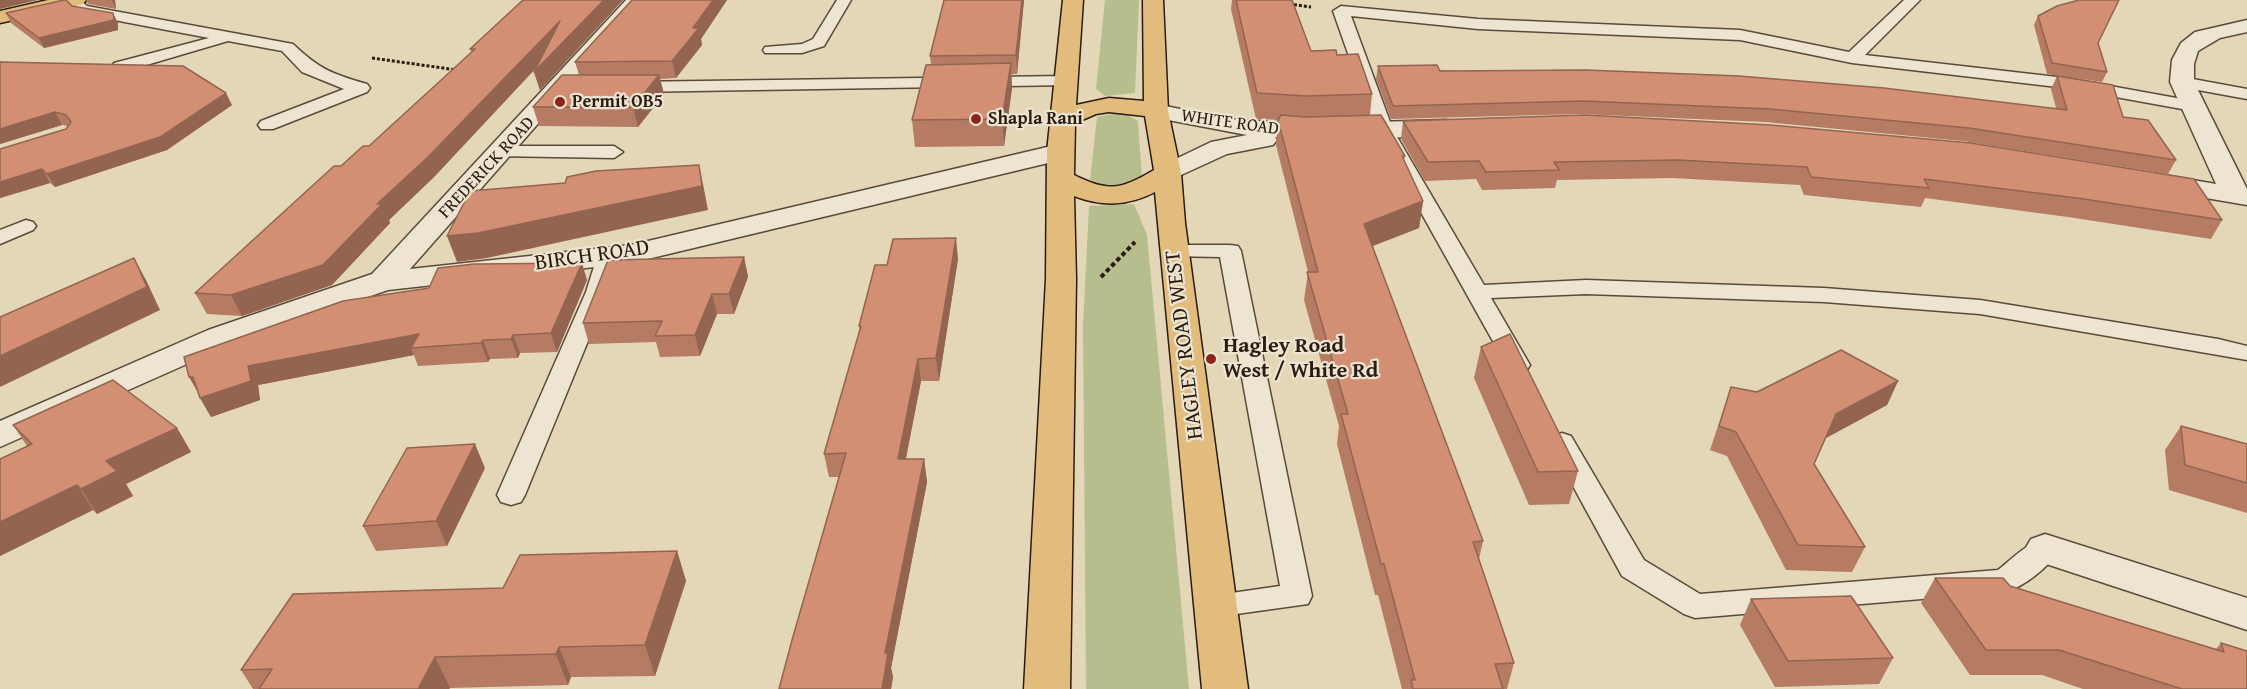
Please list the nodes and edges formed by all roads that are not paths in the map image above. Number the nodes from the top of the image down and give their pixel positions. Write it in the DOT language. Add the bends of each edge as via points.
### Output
graph roads {
  1 [pos="23,0"];
  2 [pos="74,0"];
  3 [pos="637,0"];
  4 [pos="844,0"];
  5 [pos="1073,0"];
  6 [pos="1153,0"];
  7 [pos="1913,0"];
  8 [pos="0,5"];
  9 [pos="0,17"];
  10 [pos="2247,26"];
  11 [pos="229,37"];
  12 [pos="771,50"];
  13 [pos="1852,58"];
  14 [pos="120,67"];
  15 [pos="1065,81"];
  16 [pos="2182,82"];
  17 [pos="609,87"];
  18 [pos="2247,94"];
  19 [pos="2193,106"];
  20 [pos="1156,111"];
  21 [pos="1064,118"];
  22 [pos="267,125"];
  23 [pos="1465,127"];
  24 [pos="1384,130"];
  25 [pos="1304,132"];
  26 [pos="501,152"];
  27 [pos="614,152"];
  28 [pos="1060,166"];
  29 [pos="1168,173"];
  30 [pos="2129,177"];
  31 [pos="2241,196"];
  32 [pos="26,226"];
  33 [pos="1173,237"];
  34 [pos="0,238"];
  35 [pos="608,257"];
  36 [pos="383,281"];
  37 [pos="1476,292"];
  38 [pos="2247,353"];
  39 [pos="1528,382"];
  40 [pos="1551,422"];
  41 [pos="0,435"];
  42 [pos="511,495"];
  43 [pos="2045,549"];
  44 [pos="1215,605"];
  45 [pos="2247,614"];
  46 [pos="1047,689"];
  47 [pos="1225,689"];
  1 -- 8 [label="highway"];
  2 -- 9 [label="highway"];
  2 -- 11 [label="lane" via="82,10"];
  3 -- 26 [label="street, FREDERICK ROAD" via="573,87"];
  4 -- 12 [label="lane" via="817,46"];
  5 -- 15 [label="highway"];
  6 -- 20 [label="highway, HAGLEY ROAD WEST"];
  7 -- 13 [label="lane"];
  10 -- 16 [label="street" via="2196,40 2185,52"];
  11 -- 14 [label="lane"];
  11 -- 22 [label="lane" via="287,47 308,68 361,88"];
  13 -- 19 [label="lane" via="2066,83"];
  13 -- 24 [label="lane" via="1740,35 1478,24 1341,11"];
  15 -- 17 [label="lane"];
  15 -- 21 [label="highway"];
  16 -- 18 [label="lane"];
  16 -- 19 [label="street"];
  19 -- 31 [label="street"];
  20 -- 21 [label="highway" via="1115,104 1085,108"];
  20 -- 25 [label="street, WHITE ROAD" via="1228,126"];
  20 -- 29 [label="highway, HAGLEY ROAD WEST"];
  21 -- 28 [label="highway"];
  23 -- 24 [label="street, WHITE ROAD"];
  24 -- 25 [label="street, WHITE ROAD"];
  24 -- 37 [label="lane"];
  25 -- 29 [label="street, WHITE ROAD" via="1220,147"];
  26 -- 27 [label="lane"];
  26 -- 36 [label="street, FREDERICK ROAD"];
  28 -- 29 [label="highway" via="1090,194 1115,198 1136,193"];
  28 -- 35 [label="street, BIRCH ROAD"];
  28 -- 46 [label="highway" via="1062,279"];
  29 -- 33 [label="highway, HAGLEY ROAD WEST"];
  30 -- 31 [label="street"];
  32 -- 34 [label="lane"];
  33 -- 44 [label="highway, HAGLEY ROAD WEST"];
  33 -- 44 [label="lane" via="1230,251 1297,596"];
  35 -- 36 [label="street, BIRCH ROAD"];
  35 -- 42 [label="lane" via="597,292"];
  36 -- 41 [label="street, BIRCH ROAD" via="220,337"];
  37 -- 38 [label="lane" via="1587,287 1824,295 1980,307"];
  37 -- 39 [label="lane"];
  40 -- 43 [label="lane" via="1633,568 1695,606 2005,581"];
  43 -- 45 [label="street"];
  44 -- 47 [label="highway, HAGLEY ROAD WEST"];
}
